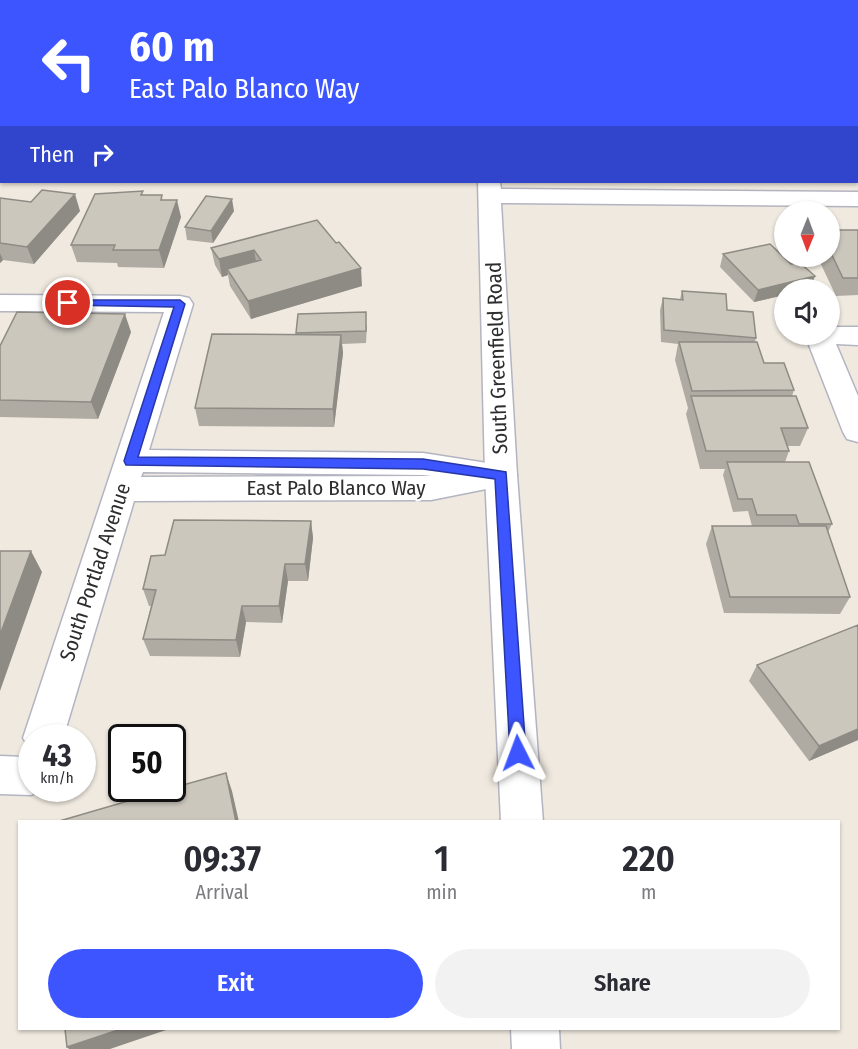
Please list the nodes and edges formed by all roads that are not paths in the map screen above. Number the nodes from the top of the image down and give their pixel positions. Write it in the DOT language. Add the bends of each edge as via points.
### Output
graph roads {
  1 [pos="489,189"];
  2 [pos="858,199"];
  3 [pos="0,303"];
  4 [pos="840,336"];
  5 [pos="858,336"];
  6 [pos="823,345"];
  7 [pos="858,432"];
  8 [pos="126,475"];
  9 [pos="501,475"];
  10 [pos="47,724"];
  11 [pos="0,775"];
  12 [pos="18,775"];
  13 [pos="522,820"];
  14 [pos="535,1030"];
  15 [pos="536,1049"];
  1 -- 2 [label="street"];
  1 -- 9 [label="street, South Greenfield Road"];
  3 -- 8 [label="street, South Portlad Avenue" via="180,304"];
  4 -- 5 [label="street"];
  6 -- 7 [label="street"];
  8 -- 9 [label="street, East Palo Blanco Way" via="342,475 431,488"];
  8 -- 10 [label="street, South Portlad Avenue"];
  9 -- 13 [label="street, South Greenfield Road"];
  11 -- 12 [label="street"];
  14 -- 15 [label="street"];
}
